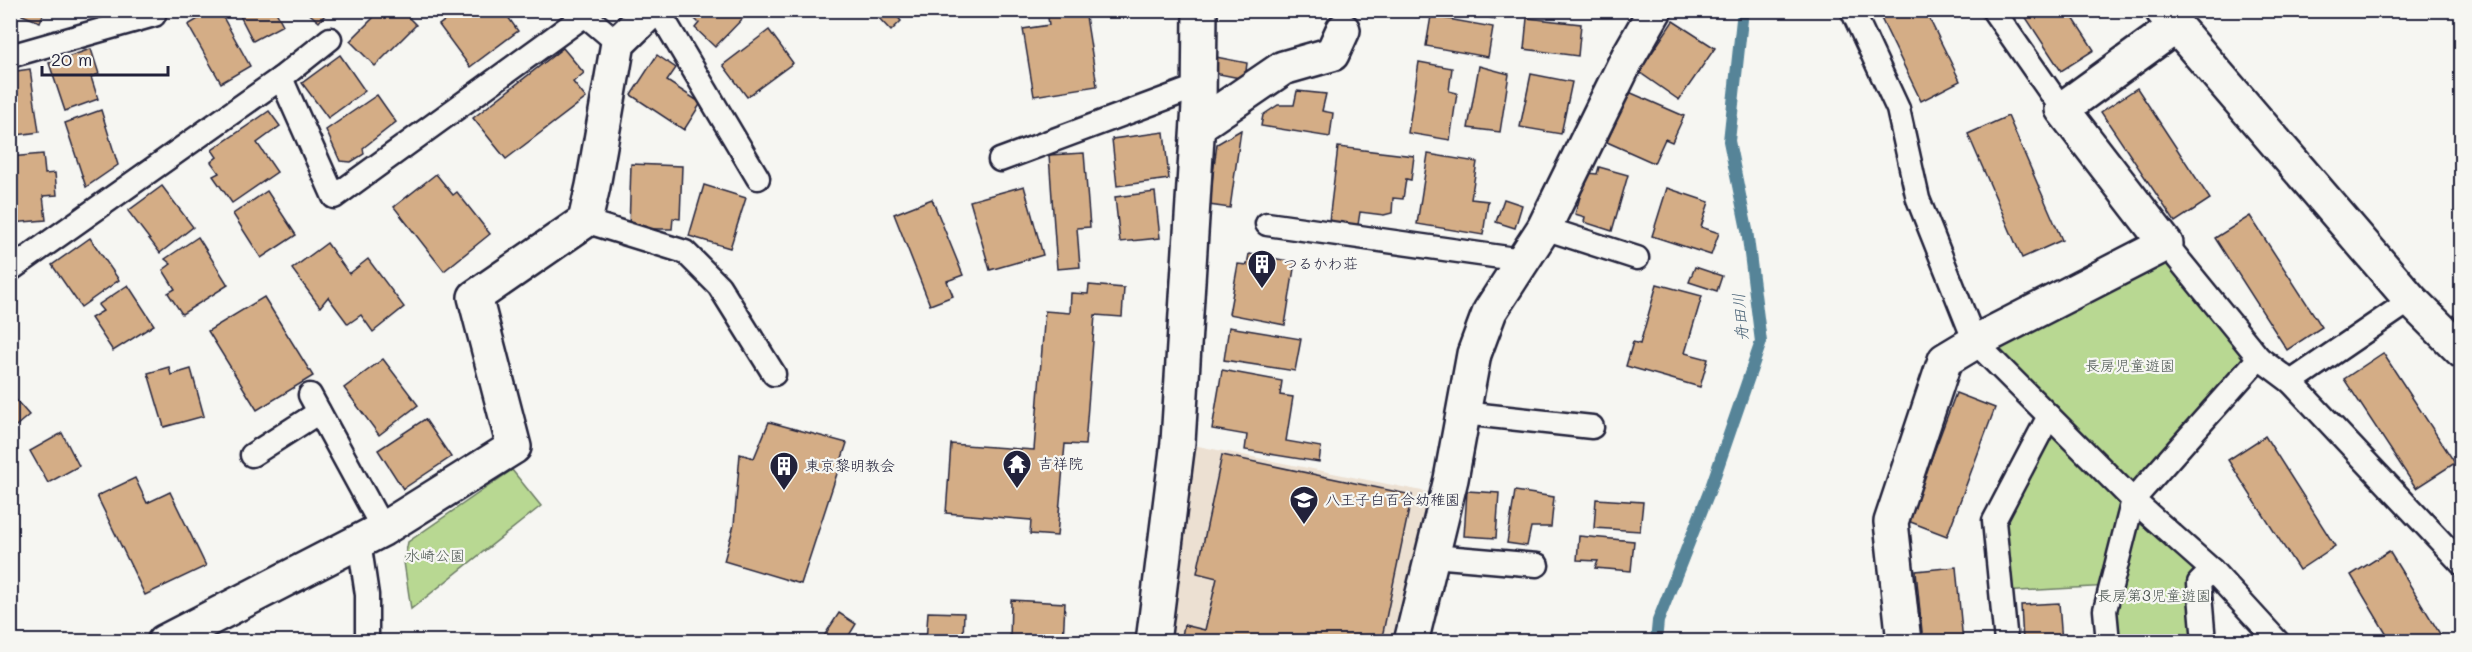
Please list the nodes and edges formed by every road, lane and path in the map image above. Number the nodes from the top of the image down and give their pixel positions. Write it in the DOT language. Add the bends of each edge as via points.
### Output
graph roads {
  1 [pos="154,10"];
  2 [pos="652,10"];
  3 [pos="658,10"];
  4 [pos="1200,10"];
  5 [pos="1655,10"];
  6 [pos="1852,10"];
  7 [pos="1993,10"];
  8 [pos="2169,19"];
  9 [pos="1343,30"];
  10 [pos="330,39"];
  11 [pos="618,44"];
  12 [pos="10,56"];
  13 [pos="281,78"];
  14 [pos="1200,86"];
  15 [pos="2062,109"];
  16 [pos="1198,126"];
  17 [pos="1000,160"];
  18 [pos="758,178"];
  19 [pos="585,221"];
  20 [pos="1267,224"];
  21 [pos="1544,228"];
  22 [pos="2166,244"];
  23 [pos="1637,258"];
  24 [pos="1522,260"];
  25 [pos="10,270"];
  26 [pos="2411,300"];
  27 [pos="1975,342"];
  28 [pos="2462,351"];
  29 [pos="2259,358"];
  30 [pos="774,374"];
  31 [pos="2291,382"];
  32 [pos="1463,413"];
  33 [pos="2049,416"];
  34 [pos="1592,427"];
  35 [pos="252,455"];
  36 [pos="2133,500"];
  37 [pos="371,535"];
  38 [pos="1432,556"];
  39 [pos="2462,564"];
  40 [pos="1537,565"];
  41 [pos="2212,570"];
  42 [pos="164,642"];
  43 [pos="367,642"];
  44 [pos="1153,642"];
  45 [pos="1411,642"];
  46 [pos="1904,642"];
  47 [pos="2006,642"];
  48 [pos="2108,642"];
  49 [pos="2204,642"];
  50 [pos="2277,642"];
  1 -- 12 [label="lane" via="154,15"];
  2 -- 11 [label="street"];
  3 -- 18 [label="lane"];
  4 -- 14 [label="street"];
  5 -- 21 [label="street"];
  6 -- 27 [label="lane" via="1898,109 1918,199"];
  7 -- 15 [label="lane"];
  8 -- 15 [label="street"];
  8 -- 26 [label="street"];
  9 -- 16 [label="street" via="1332,54 1283,68"];
  10 -- 13 [label="lane"];
  11 -- 13 [label="lane" via="585,15 334,197"];
  11 -- 19 [label="street"];
  13 -- 25 [label="lane"];
  14 -- 16 [label="street"];
  14 -- 17 [label="lane"];
  15 -- 22 [label="street"];
  16 -- 44 [label="street" via="1178,442"];
  19 -- 30 [label="lane" via="685,252 719,286"];
  19 -- 37 [label="street" via="475,297 514,447"];
  20 -- 24 [label="lane"];
  21 -- 23 [label="lane"];
  21 -- 24 [label="street"];
  22 -- 27 [label="street"];
  22 -- 29 [label="lane"];
  24 -- 32 [label="street" via="1490,311 1474,354"];
  26 -- 28 [label="street"];
  26 -- 31 [label="lane"];
  27 -- 33 [label="lane"];
  27 -- 46 [label="street" via="1945,360 1891,522"];
  29 -- 31 [label="lane"];
  29 -- 36 [label="lane"];
  31 -- 39 [label="lane"];
  32 -- 34 [label="lane"];
  32 -- 38 [label="street"];
  33 -- 36 [label="lane"];
  33 -- 47 [label="lane" via="1994,521"];
  35 -- 37 [label="lane" via="314,403"];
  36 -- 41 [label="lane"];
  36 -- 48 [label="lane" via="2104,610"];
  37 -- 42 [label="street"];
  37 -- 43 [label="lane"];
  38 -- 40 [label="lane"];
  38 -- 45 [label="street"];
  41 -- 49 [label="lane" via="2199,583"];
  41 -- 50 [label="lane"];
}
